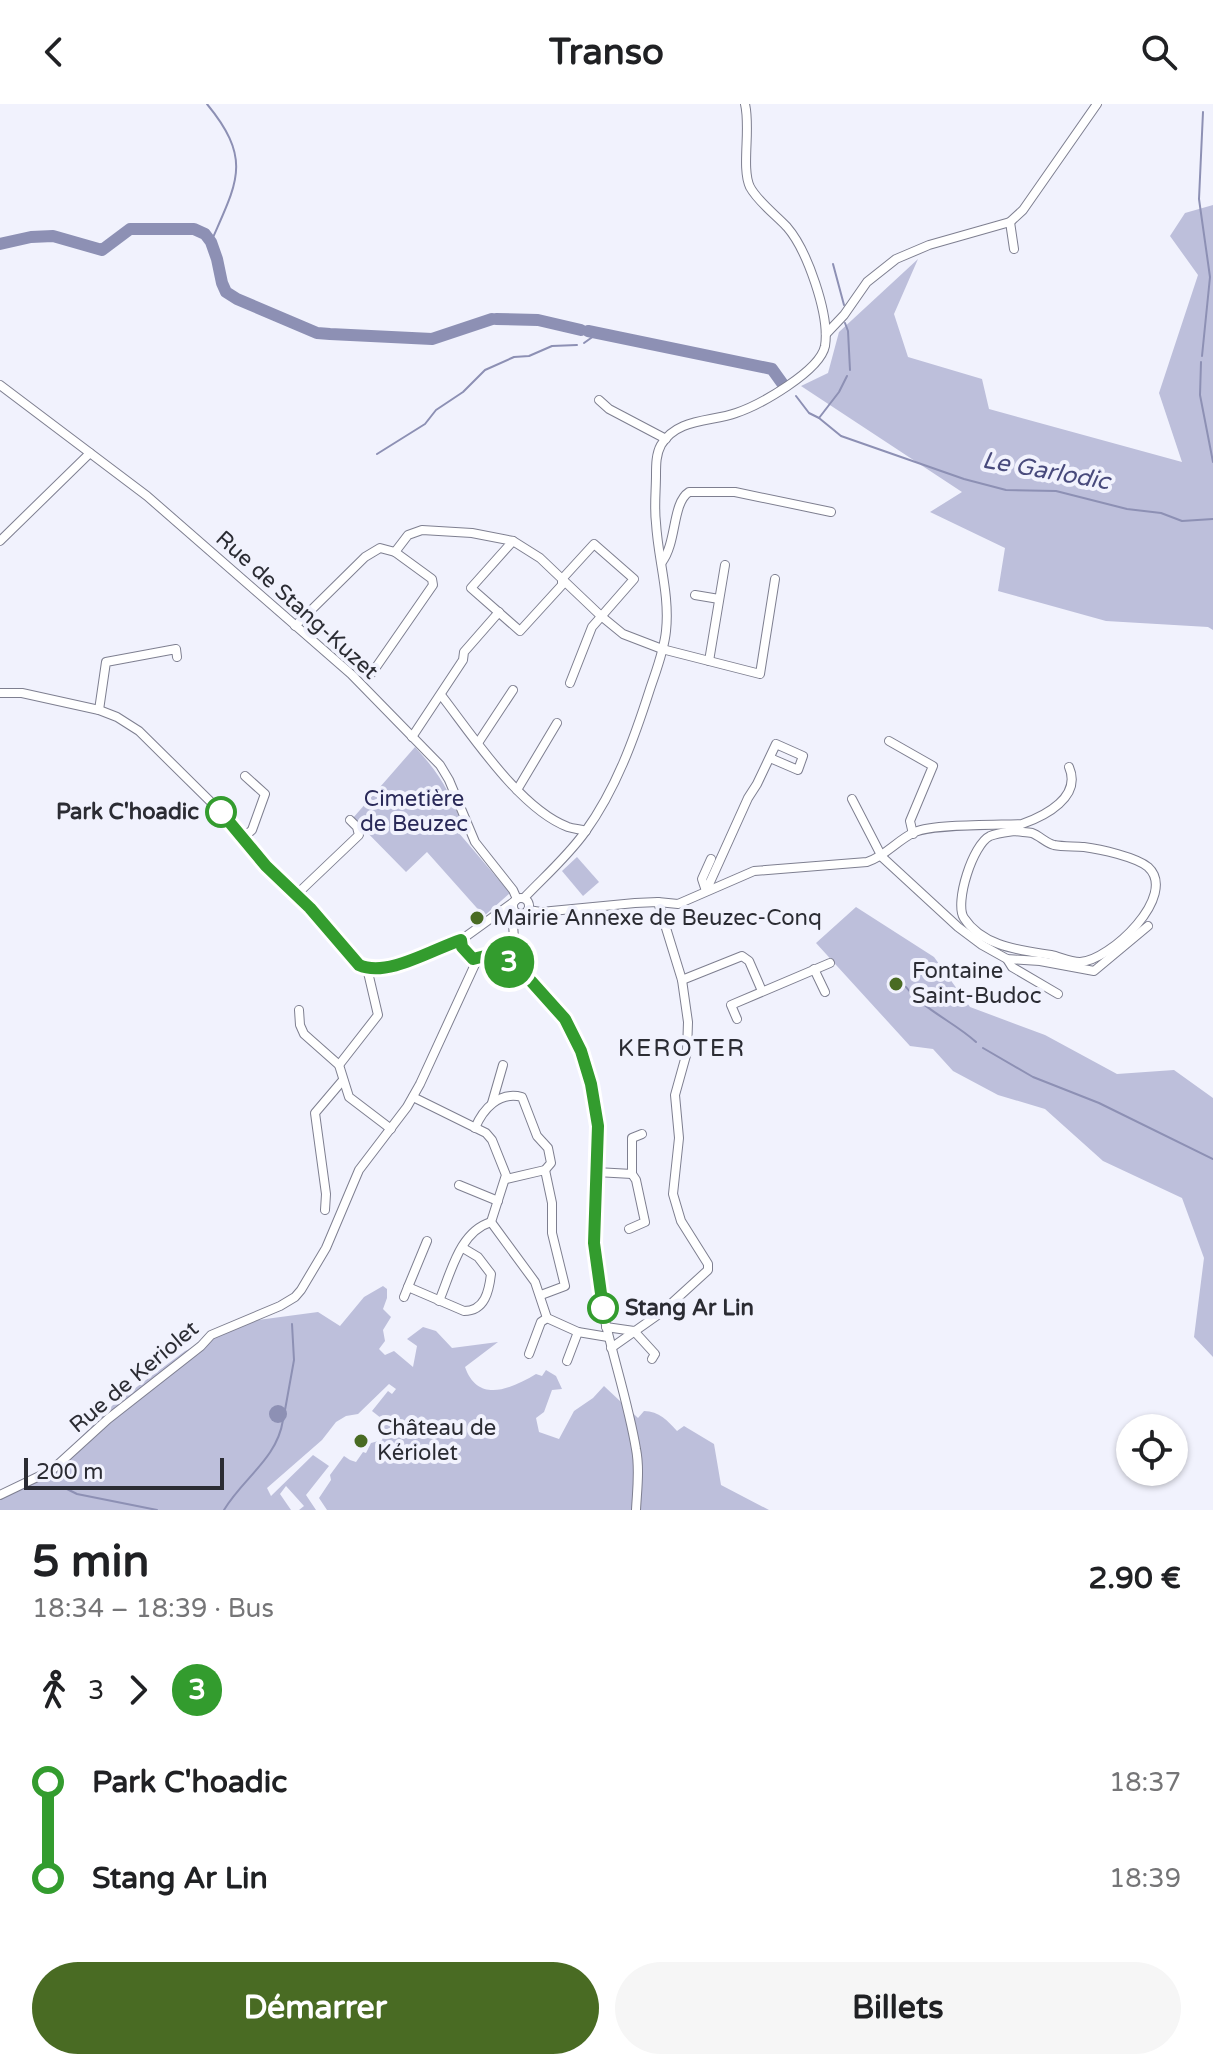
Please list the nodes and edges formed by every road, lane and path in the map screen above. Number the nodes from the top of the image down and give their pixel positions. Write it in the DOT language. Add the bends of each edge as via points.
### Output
graph roads {
  1 [pos="745,104"];
  2 [pos="1097,104"];
  3 [pos="1010,222"];
  4 [pos="1014,249"];
  5 [pos="826,334"];
  6 [pos="0,385"];
  7 [pos="599,400"];
  8 [pos="666,439"];
  9 [pos="90,453"];
  10 [pos="831,512"];
  11 [pos="0,541"];
  12 [pos="513,541"];
  13 [pos="395,552"];
  14 [pos="662,562"];
  15 [pos="725,565"];
  16 [pos="562,579"];
  17 [pos="775,579"];
  18 [pos="695,595"];
  19 [pos="719,599"];
  20 [pos="499,612"];
  21 [pos="601,616"];
  22 [pos="295,626"];
  23 [pos="662,649"];
  24 [pos="177,657"];
  25 [pos="709,661"];
  26 [pos="372,673"];
  27 [pos="570,683"];
  28 [pos="513,690"];
  29 [pos="0,693"];
  30 [pos="441,695"];
  31 [pos="99,710"];
  32 [pos="557,723"];
  33 [pos="412,737"];
  34 [pos="889,741"];
  35 [pos="478,743"];
  36 [pos="770,758"];
  37 [pos="1069,767"];
  38 [pos="245,776"];
  39 [pos="517,790"];
  40 [pos="852,799"];
  41 [pos="350,820"];
  42 [pos="983,826"];
  43 [pos="569,828"];
  44 [pos="586,831"];
  45 [pos="913,834"];
  46 [pos="989,836"];
  47 [pos="243,838"];
  48 [pos="576,843"];
  49 [pos="882,857"];
  50 [pos="711,859"];
  51 [pos="706,891"];
  52 [pos="296,895"];
  53 [pos="518,899"];
  54 [pos="658,902"];
  55 [pos="524,912"];
  56 [pos="1148,926"];
  57 [pos="461,940"];
  58 [pos="1007,959"];
  59 [pos="477,960"];
  60 [pos="513,961"];
  61 [pos="830,963"];
  62 [pos="367,968"];
  63 [pos="814,969"];
  64 [pos="682,980"];
  65 [pos="762,991"];
  66 [pos="825,992"];
  67 [pos="1058,994"];
  68 [pos="299,1010"];
  69 [pos="737,1019"];
  70 [pos="339,1065"];
  71 [pos="503,1065"];
  72 [pos="343,1080"];
  73 [pos="413,1097"];
  74 [pos="492,1103"];
  75 [pos="475,1128"];
  76 [pos="391,1129"];
  77 [pos="642,1134"];
  78 [pos="545,1170"];
  79 [pos="596,1172"];
  80 [pos="632,1174"];
  81 [pos="506,1179"];
  82 [pos="459,1185"];
  83 [pos="498,1201"];
  84 [pos="325,1210"];
  85 [pos="491,1222"];
  86 [pos="629,1229"];
  87 [pos="427,1241"];
  88 [pos="463,1248"];
  89 [pos="408,1287"];
  90 [pos="541,1295"];
  91 [pos="404,1297"];
  92 [pos="439,1301"];
  93 [pos="547,1318"];
  94 [pos="606,1327"];
  95 [pos="634,1331"];
  96 [pos="578,1332"];
  97 [pos="608,1337"];
  98 [pos="611,1348"];
  99 [pos="529,1354"];
  100 [pos="652,1359"];
  101 [pos="567,1361"];
  102 [pos="0,1495"];
  103 [pos="636,1510"];
  1 -- 5 [label="street" via="751,190 790,230 805,257 817,285"];
  2 -- 3 [label="street"];
  3 -- 4 [label="street"];
  3 -- 5 [label="street" via="896,259 867,282"];
  5 -- 8 [label="street" via="825,348 808,372 746,409 685,425"];
  6 -- 9 [label="street, Rue de Stang-Kuzet"];
  7 -- 8 [label="street"];
  8 -- 14 [label="street" via="657,458 656,524"];
  9 -- 11 [label="street"];
  9 -- 22 [label="street, Rue de Stang-Kuzet"];
  10 -- 14 [label="street" via="735,492 689,492 679,503 670,551"];
  12 -- 13 [label="street" via="422,530 408,535"];
  12 -- 16 [label="street"];
  12 -- 20 [label="street" via="471,588"];
  13 -- 22 [label="street" via="380,548 365,557"];
  13 -- 26 [label="street" via="433,585"];
  14 -- 23 [label="street"];
  15 -- 19 [label="street"];
  16 -- 20 [label="street" via="520,631"];
  16 -- 21 [label="street"];
  16 -- 21 [label="street" via="594,544 634,579"];
  17 -- 25 [label="street" via="760,674"];
  18 -- 19 [label="street"];
  19 -- 25 [label="street"];
  20 -- 30 [label="street" via="464,652"];
  21 -- 23 [label="street" via="623,634"];
  21 -- 27 [label="street"];
  22 -- 33 [label="street, Rue de Stang-Kuzet"];
  23 -- 25 [label="street"];
  23 -- 44 [label="street" via="626,757"];
  24 -- 31 [label="street" via="176,649 106,662"];
  28 -- 35 [label="street"];
  29 -- 31 [label="street" via="31,694"];
  30 -- 33 [label="street"];
  30 -- 35 [label="street"];
  31 -- 47 [label="street" via="139,731"];
  32 -- 39 [label="street"];
  33 -- 53 [label="street, Rue de Stang-Kuzet" via="440,765 475,842"];
  34 -- 45 [label="street" via="933,766 910,821"];
  35 -- 39 [label="street"];
  36 -- 51 [label="street"];
  37 -- 42 [label="street" via="1069,791 1051,810 1022,824"];
  38 -- 47 [label="street" via="265,794 252,830"];
  39 -- 43 [label="street"];
  40 -- 49 [label="street"];
  41 -- 52 [label="street" via="359,835"];
  42 -- 45 [label="street"];
  42 -- 46 [label="street"];
  43 -- 44 [label="street"];
  43 -- 48 [label="street"];
  44 -- 48 [label="street"];
  45 -- 49 [label="street"];
  46 -- 46 [label="street" via="973,855 961,915 1003,947 1091,961 1137,925 1154,895 1155,876 1137,861 1088,847 1054,845 1033,833"];
  47 -- 52 [label="street"];
  48 -- 53 [label="street"];
  49 -- 51 [label="street" via="754,871"];
  49 -- 58 [label="street" via="958,927"];
  50 -- 51 [label="street" via="702,879"];
  51 -- 54 [label="street" via="678,904"];
  52 -- 62 [label="street" via="351,958"];
  53 -- 55 [label="street" via="513,908"];
  53 -- 55 [label="street" via="529,903"];
  53 -- 57 [label="street"];
  54 -- 55 [label="street"];
  54 -- 64 [label="street"];
  55 -- 60 [label="street" via="513,924"];
  56 -- 58 [label="street" via="1094,971"];
  57 -- 59 [label="street" via="469,957"];
  57 -- 62 [label="street" via="383,969"];
  58 -- 67 [label="street"];
  59 -- 60 [label="street" via="489,955"];
  59 -- 73 [label="street, Rue de Keriolet"];
  60 -- 79 [label="street" via="560,1013 581,1051 597,1110"];
  61 -- 63 [label="street"];
  62 -- 70 [label="street" via="378,1015"];
  63 -- 65 [label="street"];
  63 -- 66 [label="street"];
  64 -- 65 [label="street" via="742,956"];
  64 -- 95 [label="street" via="689,1039 675,1095 679,1138 673,1182 681,1221 708,1270"];
  65 -- 69 [label="street" via="731,1005"];
  68 -- 70 [label="street" via="304,1034"];
  70 -- 72 [label="street"];
  71 -- 74 [label="street"];
  72 -- 76 [label="street" via="349,1097"];
  72 -- 84 [label="street" via="315,1113"];
  73 -- 75 [label="street"];
  73 -- 76 [label="street, Rue de Keriolet"];
  74 -- 75 [label="street"];
  74 -- 78 [label="street" via="522,1097 537,1136 548,1148 551,1163"];
  75 -- 81 [label="street" via="489,1135"];
  76 -- 102 [label="street, Rue de Keriolet" via="359,1170 326,1248 295,1297 211,1335 52,1470"];
  77 -- 80 [label="street" via="632,1138"];
  78 -- 81 [label="street"];
  78 -- 90 [label="street" via="565,1286"];
  79 -- 80 [label="street"];
  79 -- 94 [label="street" via="594,1243"];
  80 -- 86 [label="street" via="645,1222"];
  81 -- 83 [label="street"];
  82 -- 83 [label="street"];
  83 -- 85 [label="street"];
  85 -- 88 [label="street" via="464,1241"];
  85 -- 90 [label="street"];
  87 -- 89 [label="street"];
  88 -- 92 [label="street"];
  88 -- 92 [label="street" via="485,1264 490,1288 472,1311"];
  89 -- 91 [label="street"];
  89 -- 92 [label="street"];
  90 -- 93 [label="street"];
  93 -- 96 [label="street"];
  93 -- 99 [label="street"];
  94 -- 95 [label="street"];
  94 -- 97 [label="street"];
  95 -- 98 [label="street"];
  95 -- 100 [label="street" via="655,1354"];
  96 -- 97 [label="street"];
  96 -- 101 [label="street"];
  97 -- 98 [label="street"];
  98 -- 103 [label="street" via="637,1452"];
}
